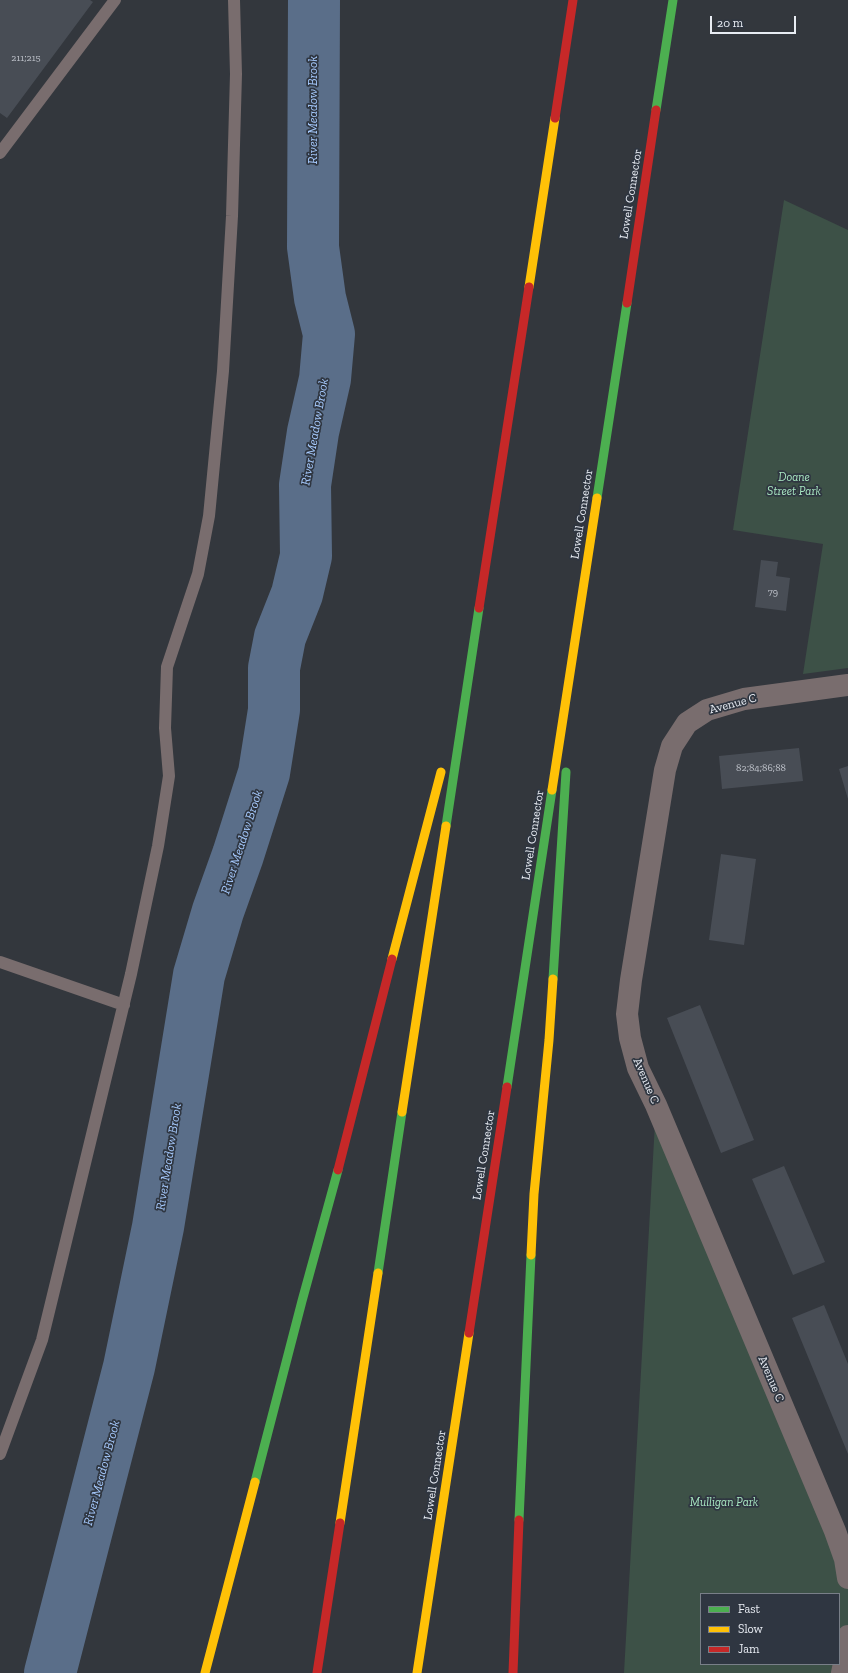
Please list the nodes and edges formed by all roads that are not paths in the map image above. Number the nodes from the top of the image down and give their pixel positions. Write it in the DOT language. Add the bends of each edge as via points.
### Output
graph roads {
  1 [pos="116,0"];
  2 [pos="234,0"];
  3 [pos="573,0"];
  4 [pos="673,0"];
  5 [pos="0,153"];
  6 [pos="470,666"];
  7 [pos="568,680"];
  8 [pos="848,685"];
  9 [pos="449,743"];
  10 [pos="443,766"];
  11 [pos="0,962"];
  12 [pos="124,1005"];
  13 [pos="0,1454"];
  14 [pos="848,1578"];
  15 [pos="848,1636"];
  16 [pos="848,1644"];
  17 [pos="205,1673"];
  18 [pos="317,1673"];
  19 [pos="417,1673"];
  20 [pos="513,1673"];
  21 [pos="842,1673"];
  1 -- 5 [label="lane"];
  2 -- 12 [label="lane" via="236,74 232,216 223,371 209,516 198,574 167,667 165,728 169,776 158,846"];
  3 -- 6 [label="highway"];
  4 -- 7 [label="highway, Lowell Connector"];
  6 -- 9 [label="highway"];
  6 -- 18 [label="highway"];
  7 -- 19 [label="highway, Lowell Connector"];
  7 -- 20 [label="highway" via="565,802 549,1040 531,1244"];
  8 -- 14 [label="street, Avenue C" via="744,699 707,710 687,723 672,746 665,770 627,1014 638,1068 656,1105 835,1531 845,1559"];
  10 -- 17 [label="highway"];
  11 -- 12 [label="lane"];
  12 -- 13 [label="lane" via="42,1340"];
  15 -- 16 [label="street"];
  16 -- 21 [label="street"];
}
